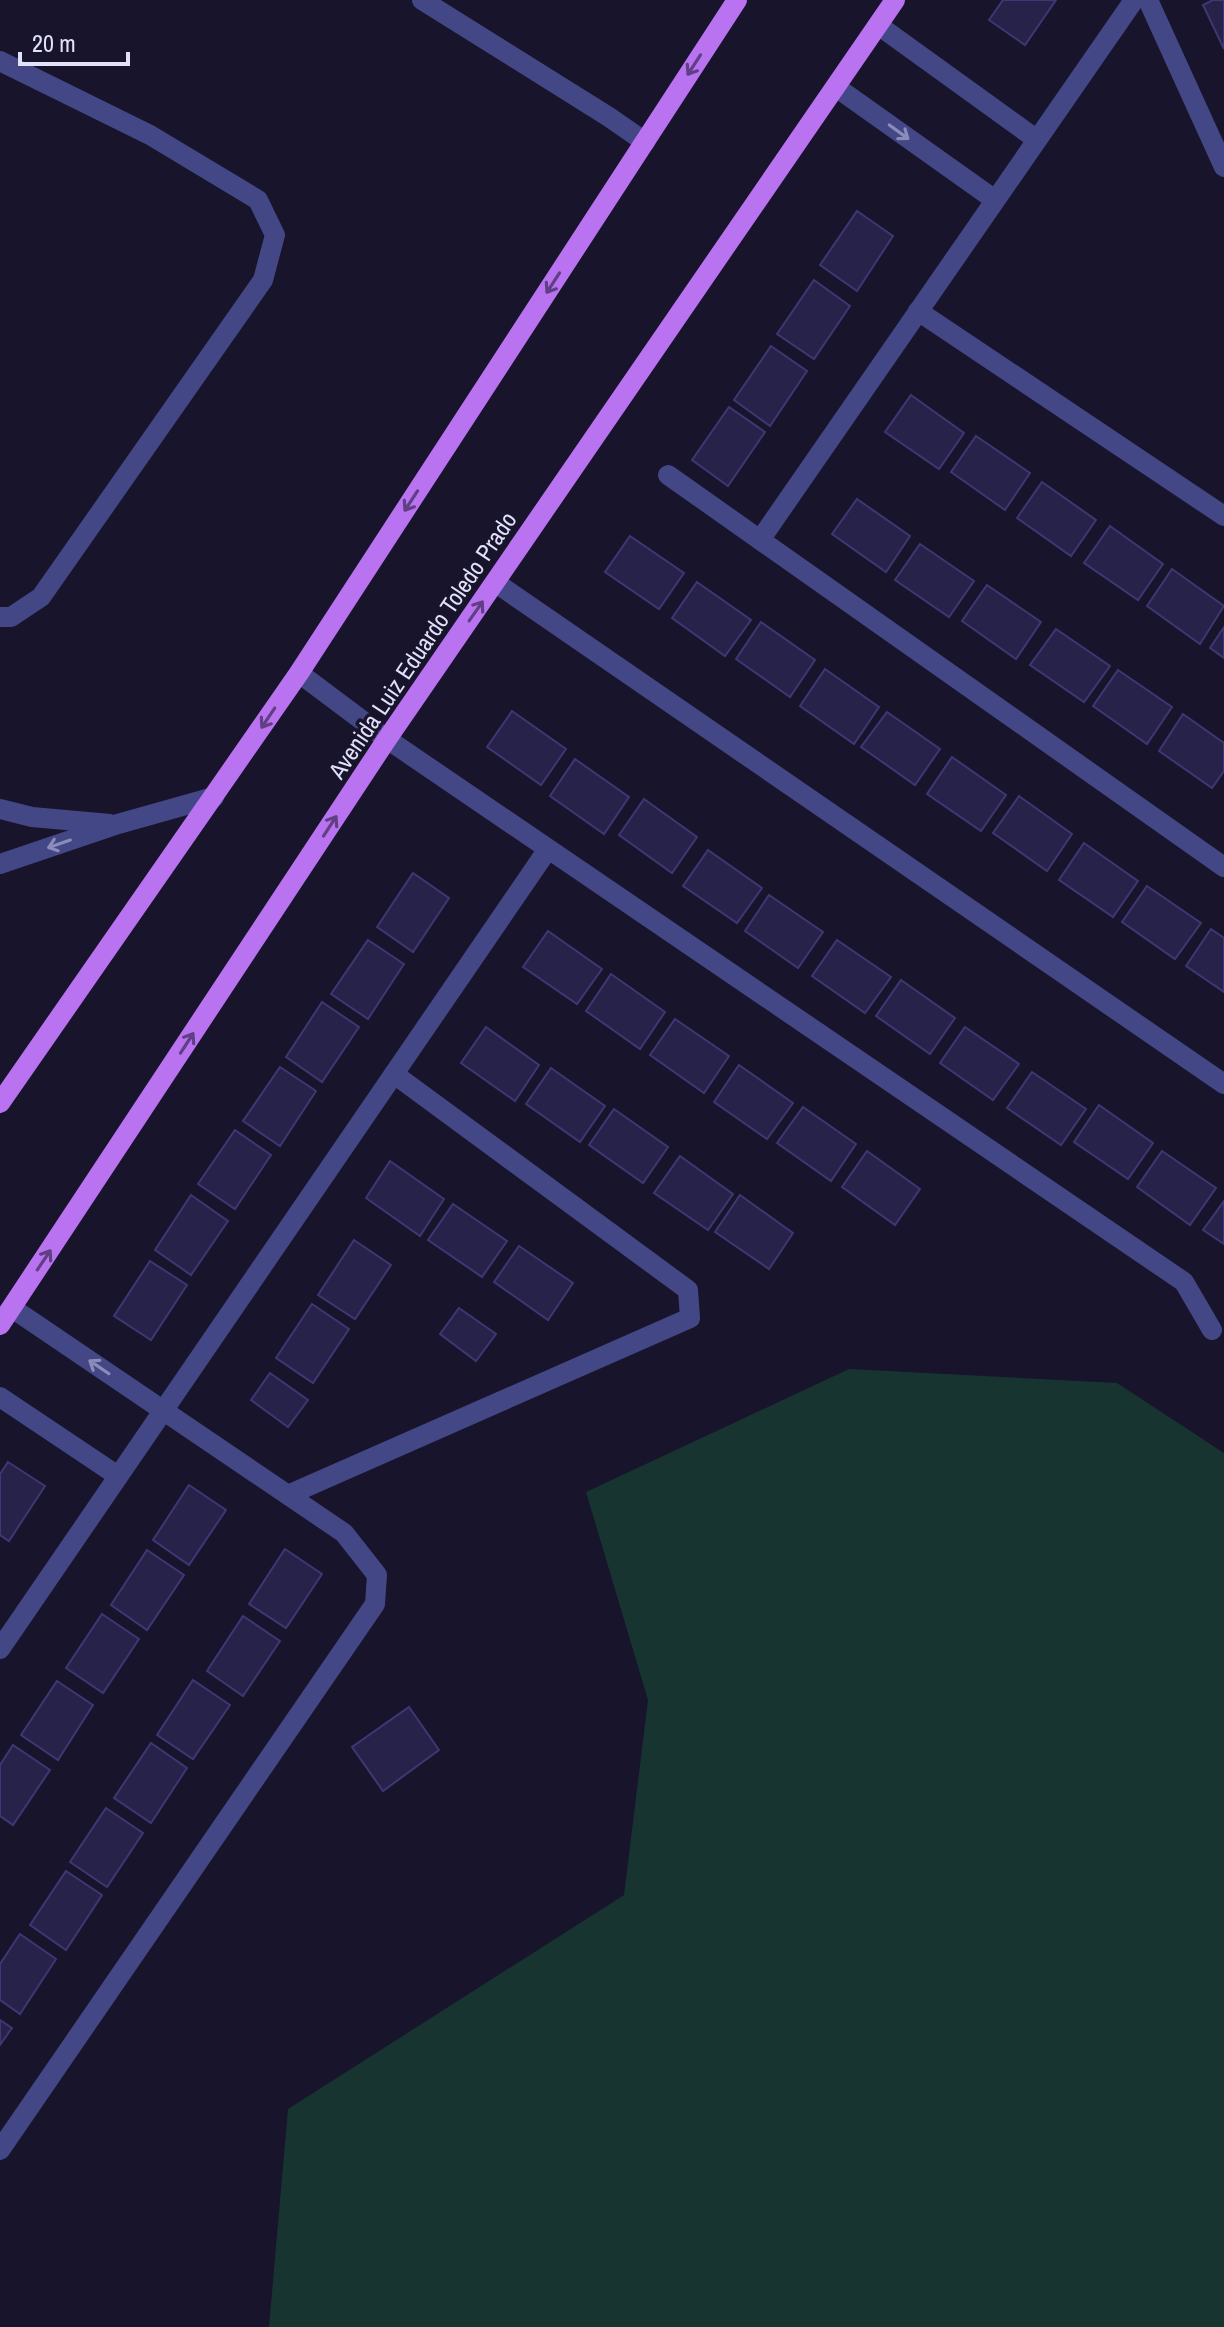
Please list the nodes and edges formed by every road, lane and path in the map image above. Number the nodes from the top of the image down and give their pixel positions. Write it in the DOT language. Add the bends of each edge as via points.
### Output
graph roads {
  1 [pos="422,0"];
  2 [pos="737,0"];
  3 [pos="895,0"];
  4 [pos="1134,0"];
  5 [pos="1148,0"];
  6 [pos="878,25"];
  7 [pos="0,61"];
  8 [pos="836,87"];
  9 [pos="1036,139"];
  10 [pos="645,142"];
  11 [pos="1224,167"];
  12 [pos="995,200"];
  13 [pos="918,311"];
  14 [pos="668,475"];
  15 [pos="1224,516"];
  16 [pos="760,540"];
  17 [pos="496,583"];
  18 [pos="0,617"];
  19 [pos="299,673"];
  20 [pos="387,739"];
  21 [pos="214,797"];
  22 [pos="0,809"];
  23 [pos="118,824"];
  24 [pos="548,849"];
  25 [pos="0,864"];
  26 [pos="1224,867"];
  27 [pos="394,1074"];
  28 [pos="1224,1084"];
  29 [pos="0,1103"];
  30 [pos="6,1316"];
  31 [pos="1212,1330"];
  32 [pos="0,1397"];
  33 [pos="163,1411"];
  34 [pos="118,1476"];
  35 [pos="288,1495"];
  36 [pos="0,1649"];
  37 [pos="0,2150"];
  1 -- 10 [label="street"];
  2 -- 10 [label="main road, one-way"];
  3 -- 6 [label="main road, Avenida Luiz Eduardo Toledo Prado"];
  4 -- 9 [label="street"];
  5 -- 11 [label="street"];
  6 -- 8 [label="main road, Avenida Luiz Eduardo Toledo Prado"];
  6 -- 9 [label="street"];
  7 -- 18 [label="street" via="150,135 258,200 275,235 263,280 41,597 11,617"];
  8 -- 12 [label="street, one-way"];
  8 -- 17 [label="main road, Avenida Luiz Eduardo Toledo Prado"];
  9 -- 12 [label="street"];
  10 -- 19 [label="main road, one-way"];
  12 -- 13 [label="street"];
  13 -- 15 [label="street"];
  13 -- 16 [label="street"];
  14 -- 16 [label="street"];
  16 -- 26 [label="street"];
  20 -- 17 [label="main road, Avenida Luiz Eduardo Toledo Prado, one-way"];
  17 -- 28 [label="street"];
  19 -- 20 [label="street"];
  19 -- 21 [label="main road, one-way"];
  20 -- 24 [label="street"];
  30 -- 20 [label="main road, Avenida Luiz Eduardo Toledo Prado, one-way"];
  21 -- 23 [label="street"];
  21 -- 29 [label="main road"];
  22 -- 23 [label="street"];
  23 -- 25 [label="street, one-way"];
  24 -- 27 [label="street"];
  24 -- 31 [label="street" via="1184,1282"];
  27 -- 33 [label="street"];
  27 -- 35 [label="street" via="688,1290 690,1318"];
  33 -- 30 [label="street, one-way"];
  32 -- 34 [label="street"];
  33 -- 34 [label="street"];
  33 -- 35 [label="street"];
  34 -- 36 [label="street"];
  35 -- 37 [label="street" via="344,1533 377,1575 375,1604"];
}
